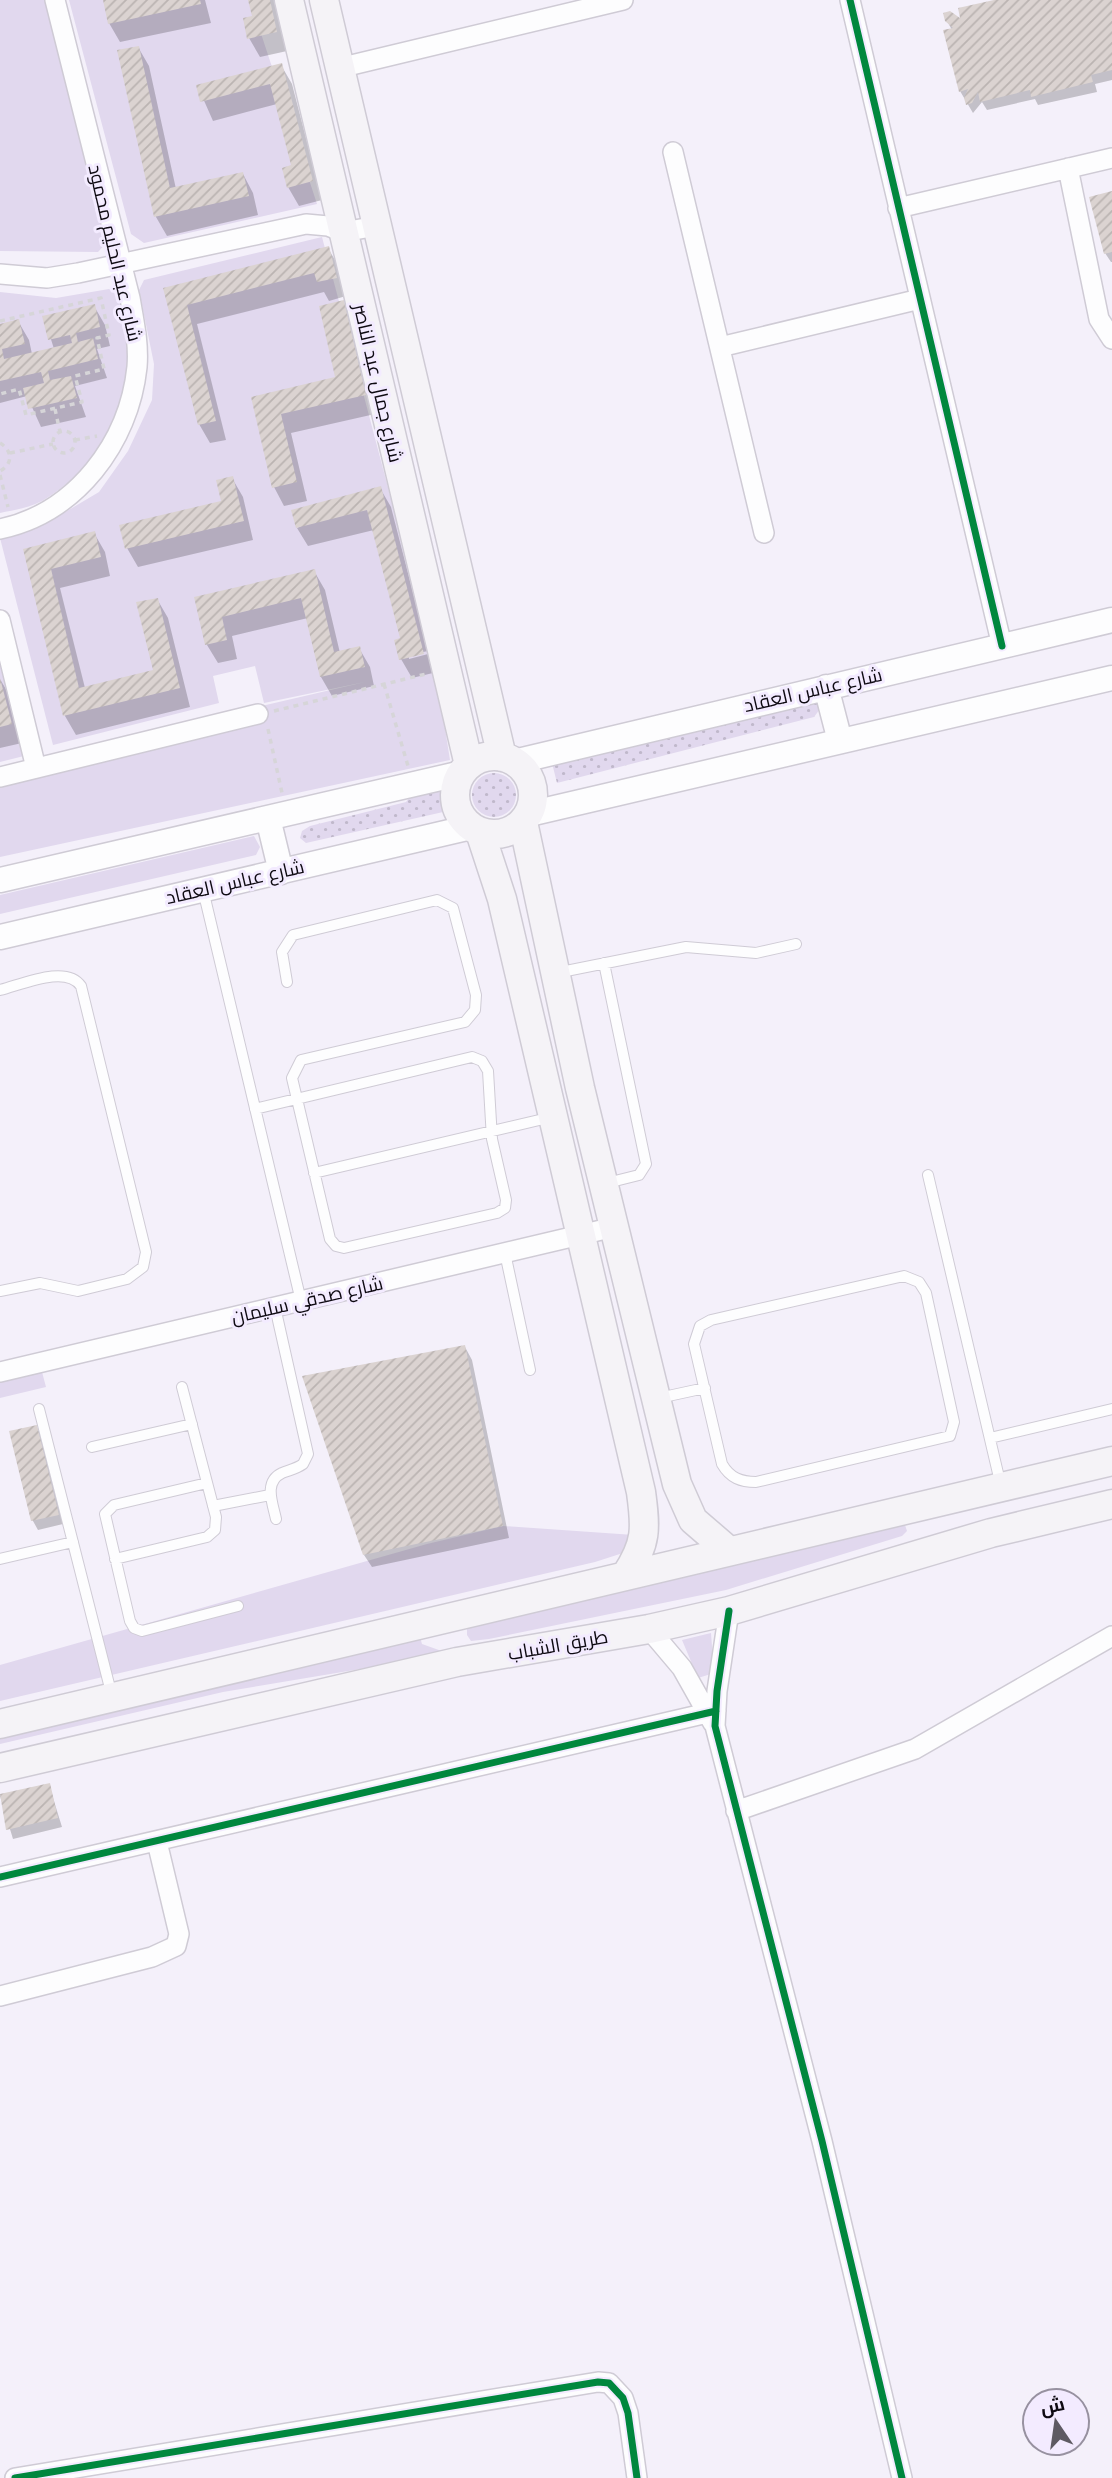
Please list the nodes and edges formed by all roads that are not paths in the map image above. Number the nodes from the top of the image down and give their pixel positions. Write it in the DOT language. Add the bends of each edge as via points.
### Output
graph roads {
  1 [pos="55,0"];
  2 [pos="289,0"];
  3 [pos="324,0"];
  4 [pos="623,0"];
  5 [pos="850,0"];
  6 [pos="340,68"];
  7 [pos="673,152"];
  8 [pos="1112,158"];
  9 [pos="1068,168"];
  10 [pos="367,186"];
  11 [pos="334,193"];
  12 [pos="898,208"];
  13 [pos="306,224"];
  14 [pos="377,226"];
  15 [pos="343,232"];
  16 [pos="121,264"];
  17 [pos="0,274"];
  18 [pos="920,299"];
  19 [pos="1112,339"];
  20 [pos="720,348"];
  21 [pos="6,528"];
  22 [pos="764,533"];
  23 [pos="0,620"];
  24 [pos="1112,620"];
  25 [pos="1002,646"];
  26 [pos="1112,678"];
  27 [pos="826,687"];
  28 [pos="261,714"];
  29 [pos="840,741"];
  30 [pos="508,759"];
  31 [pos="36,768"];
  32 [pos="465,769"];
  33 [pos="0,777"];
  34 [pos="277,816"];
  35 [pos="526,818"];
  36 [pos="476,830"];
  37 [pos="281,872"];
  38 [pos="0,880"];
  39 [pos="203,890"];
  40 [pos="0,937"];
  41 [pos="796,944"];
  42 [pos="604,963"];
  43 [pos="555,973"];
  44 [pos="287,982"];
  45 [pos="0,990"];
  46 [pos="580,1088"];
  47 [pos="297,1099"];
  48 [pos="550,1106"];
  49 [pos="255,1109"];
  50 [pos="491,1131"];
  51 [pos="314,1173"];
  52 [pos="928,1175"];
  53 [pos="603,1184"];
  54 [pos="614,1227"];
  55 [pos="581,1235"];
  56 [pos="505,1253"];
  57 [pos="0,1291"];
  58 [pos="301,1301"];
  59 [pos="275,1307"];
  60 [pos="530,1370"];
  61 [pos="0,1372"];
  62 [pos="182,1387"];
  63 [pos="705,1388"];
  64 [pos="655,1399"];
  65 [pos="39,1409"];
  66 [pos="1112,1409"];
  67 [pos="192,1424"];
  68 [pos="990,1438"];
  69 [pos="92,1447"];
  70 [pos="1112,1461"];
  71 [pos="207,1483"];
  72 [pos="677,1484"];
  73 [pos="1001,1486"];
  74 [pos="641,1492"];
  75 [pos="270,1495"];
  76 [pos="1112,1504"];
  77 [pos="214,1506"];
  78 [pos="916,1507"];
  79 [pos="276,1520"];
  80 [pos="73,1542"];
  81 [pos="729,1551"];
  82 [pos="931,1552"];
  83 [pos="0,1559"];
  84 [pos="115,1559"];
  85 [pos="626,1575"];
  86 [pos="238,1606"];
  87 [pos="729,1611"];
  88 [pos="446,1618"];
  89 [pos="649,1629"];
  90 [pos="1112,1636"];
  91 [pos="457,1662"];
  92 [pos="113,1697"];
  93 [pos="713,1717"];
  94 [pos="0,1724"];
  95 [pos="0,1768"];
  96 [pos="736,1811"];
  97 [pos="157,1842"];
  98 [pos="0,1877"];
  99 [pos="0,1996"];
  100 [pos="15,2478"];
  101 [pos="637,2478"];
  102 [pos="902,2478"];
  1 -- 16 [label="street, شارع عبد الحليم محمود"];
  2 -- 11 [label="main road, شارع جمال عبد الناصر"];
  3 -- 6 [label="main road, شارع جمال عبد الناصر"];
  4 -- 6 [label="street"];
  5 -- 12 [label="street"];
  6 -- 10 [label="main road, شارع جمال عبد الناصر"];
  7 -- 20 [label="street"];
  8 -- 9 [label="street"];
  9 -- 12 [label="street"];
  9 -- 19 [label="street" via="1099,319"];
  10 -- 11 [label="street"];
  10 -- 14 [label="main road, شارع جمال عبد الناصر"];
  11 -- 13 [label="street" via="326,211"];
  11 -- 15 [label="main road, شارع جمال عبد الناصر"];
  12 -- 18 [label="street"];
  13 -- 15 [label="street"];
  13 -- 16 [label="street"];
  14 -- 15 [label="street"];
  14 -- 30 [label="main road, شارع جمال عبد الناصر"];
  15 -- 32 [label="main road, شارع جمال عبد الناصر" via="446,669"];
  16 -- 17 [label="street" via="47,278"];
  16 -- 21 [label="street, شارع عبد الحليم محمود" via="137,331 137,365 132,399 120,431 101,463 75,491 44,513"];
  18 -- 20 [label="street"];
  18 -- 25 [label="street"];
  20 -- 22 [label="street"];
  23 -- 31 [label="street"];
  24 -- 25 [label="street, شارع عباس العقاد"];
  25 -- 27 [label="street, شارع عباس العقاد"];
  26 -- 29 [label="street"];
  27 -- 29 [label="street"];
  27 -- 30 [label="street, شارع عباس العقاد"];
  28 -- 31 [label="street"];
  29 -- 35 [label="street"];
  30 -- 32 [label="main road" via="484,758"];
  30 -- 35 [label="main road" via="525,772 532,785 533,800"];
  31 -- 33 [label="street"];
  32 -- 34 [label="street"];
  32 -- 36 [label="main road" via="455,796 457,808"];
  34 -- 37 [label="street"];
  34 -- 38 [label="street"];
  35 -- 36 [label="main road" via="510,831 495,835"];
  35 -- 43 [label="main road"];
  36 -- 37 [label="street, شارع عباس العقاد"];
  36 -- 48 [label="main road" via="502,899"];
  37 -- 39 [label="street, شارع عباس العقاد"];
  39 -- 40 [label="street, شارع عباس العقاد"];
  39 -- 49 [label="lane"];
  41 -- 42 [label="lane" via="756,953 686,947"];
  42 -- 43 [label="lane"];
  42 -- 53 [label="lane" via="646,1164 639,1175"];
  43 -- 46 [label="main road"];
  44 -- 47 [label="lane" via="282,952 293,936 437,900 457,914 477,995 475,1010 465,1022 301,1060 293,1071"];
  45 -- 57 [label="lane" via="62,975 81,986 146,1252 143,1266 127,1279 78,1291 40,1283"];
  46 -- 48 [label="main road"];
  46 -- 53 [label="main road"];
  47 -- 49 [label="lane"];
  47 -- 50 [label="lane" via="472,1057 482,1061 488,1071"];
  47 -- 51 [label="lane"];
  48 -- 50 [label="lane"];
  48 -- 55 [label="main road"];
  49 -- 58 [label="lane"];
  50 -- 51 [label="lane"];
  50 -- 51 [label="lane" via="506,1204 501,1212 340,1248 330,1239"];
  52 -- 68 [label="lane"];
  53 -- 54 [label="main road"];
  54 -- 55 [label="street, شارع صدقي سليمان"];
  54 -- 64 [label="main road"];
  55 -- 56 [label="street, شارع صدقي سليمان"];
  55 -- 74 [label="main road"];
  56 -- 58 [label="street, شارع صدقي سليمان"];
  56 -- 60 [label="lane"];
  58 -- 59 [label="street, شارع صدقي سليمان"];
  59 -- 61 [label="street, شارع صدقي سليمان"];
  59 -- 75 [label="lane" via="308,1454 299,1468 276,1477"];
  62 -- 67 [label="lane"];
  63 -- 63 [label="lane" via="722,1464 735,1478 749,1482 946,1439 954,1427 926,1293 909,1276 705,1322 694,1344"];
  63 -- 64 [label="lane"];
  64 -- 72 [label="main road"];
  65 -- 80 [label="lane"];
  66 -- 68 [label="lane"];
  67 -- 69 [label="lane"];
  67 -- 71 [label="lane"];
  68 -- 73 [label="lane"];
  70 -- 73 [label="main road"];
  71 -- 77 [label="lane"];
  71 -- 84 [label="lane" via="110,1506 105,1514"];
  72 -- 74 [label="main road" via="662,1493"];
  72 -- 81 [label="main road" via="693,1520"];
  73 -- 78 [label="main road"];
  74 -- 85 [label="main road" via="646,1532"];
  75 -- 77 [label="lane"];
  75 -- 79 [label="lane"];
  76 -- 82 [label="main road, طريق الشباب"];
  77 -- 84 [label="lane" via="215,1530 207,1537"];
  78 -- 81 [label="main road"];
  78 -- 82 [label="main road" via="931,1527"];
  80 -- 83 [label="lane"];
  80 -- 92 [label="lane"];
  81 -- 85 [label="main road"];
  82 -- 87 [label="main road, طريق الشباب"];
  84 -- 86 [label="lane" via="130,1621 138,1630"];
  85 -- 88 [label="main road"];
  87 -- 89 [label="main road, طريق الشباب"];
  87 -- 93 [label="street"];
  88 -- 91 [label="main road" via="439,1630 439,1645 445,1656"];
  88 -- 92 [label="main road"];
  89 -- 91 [label="main road, طريق الشباب"];
  89 -- 93 [label="street" via="682,1668"];
  90 -- 96 [label="street" via="915,1749"];
  91 -- 95 [label="main road, طريق الشباب"];
  92 -- 94 [label="main road"];
  93 -- 96 [label="street"];
  93 -- 97 [label="street"];
  96 -- 102 [label="street" via="822,2141"];
  97 -- 98 [label="street"];
  97 -- 99 [label="street" via="179,1934 176,1946 152,1957"];
  100 -- 101 [label="street" via="598,2382 610,2383 623,2398"];
}
